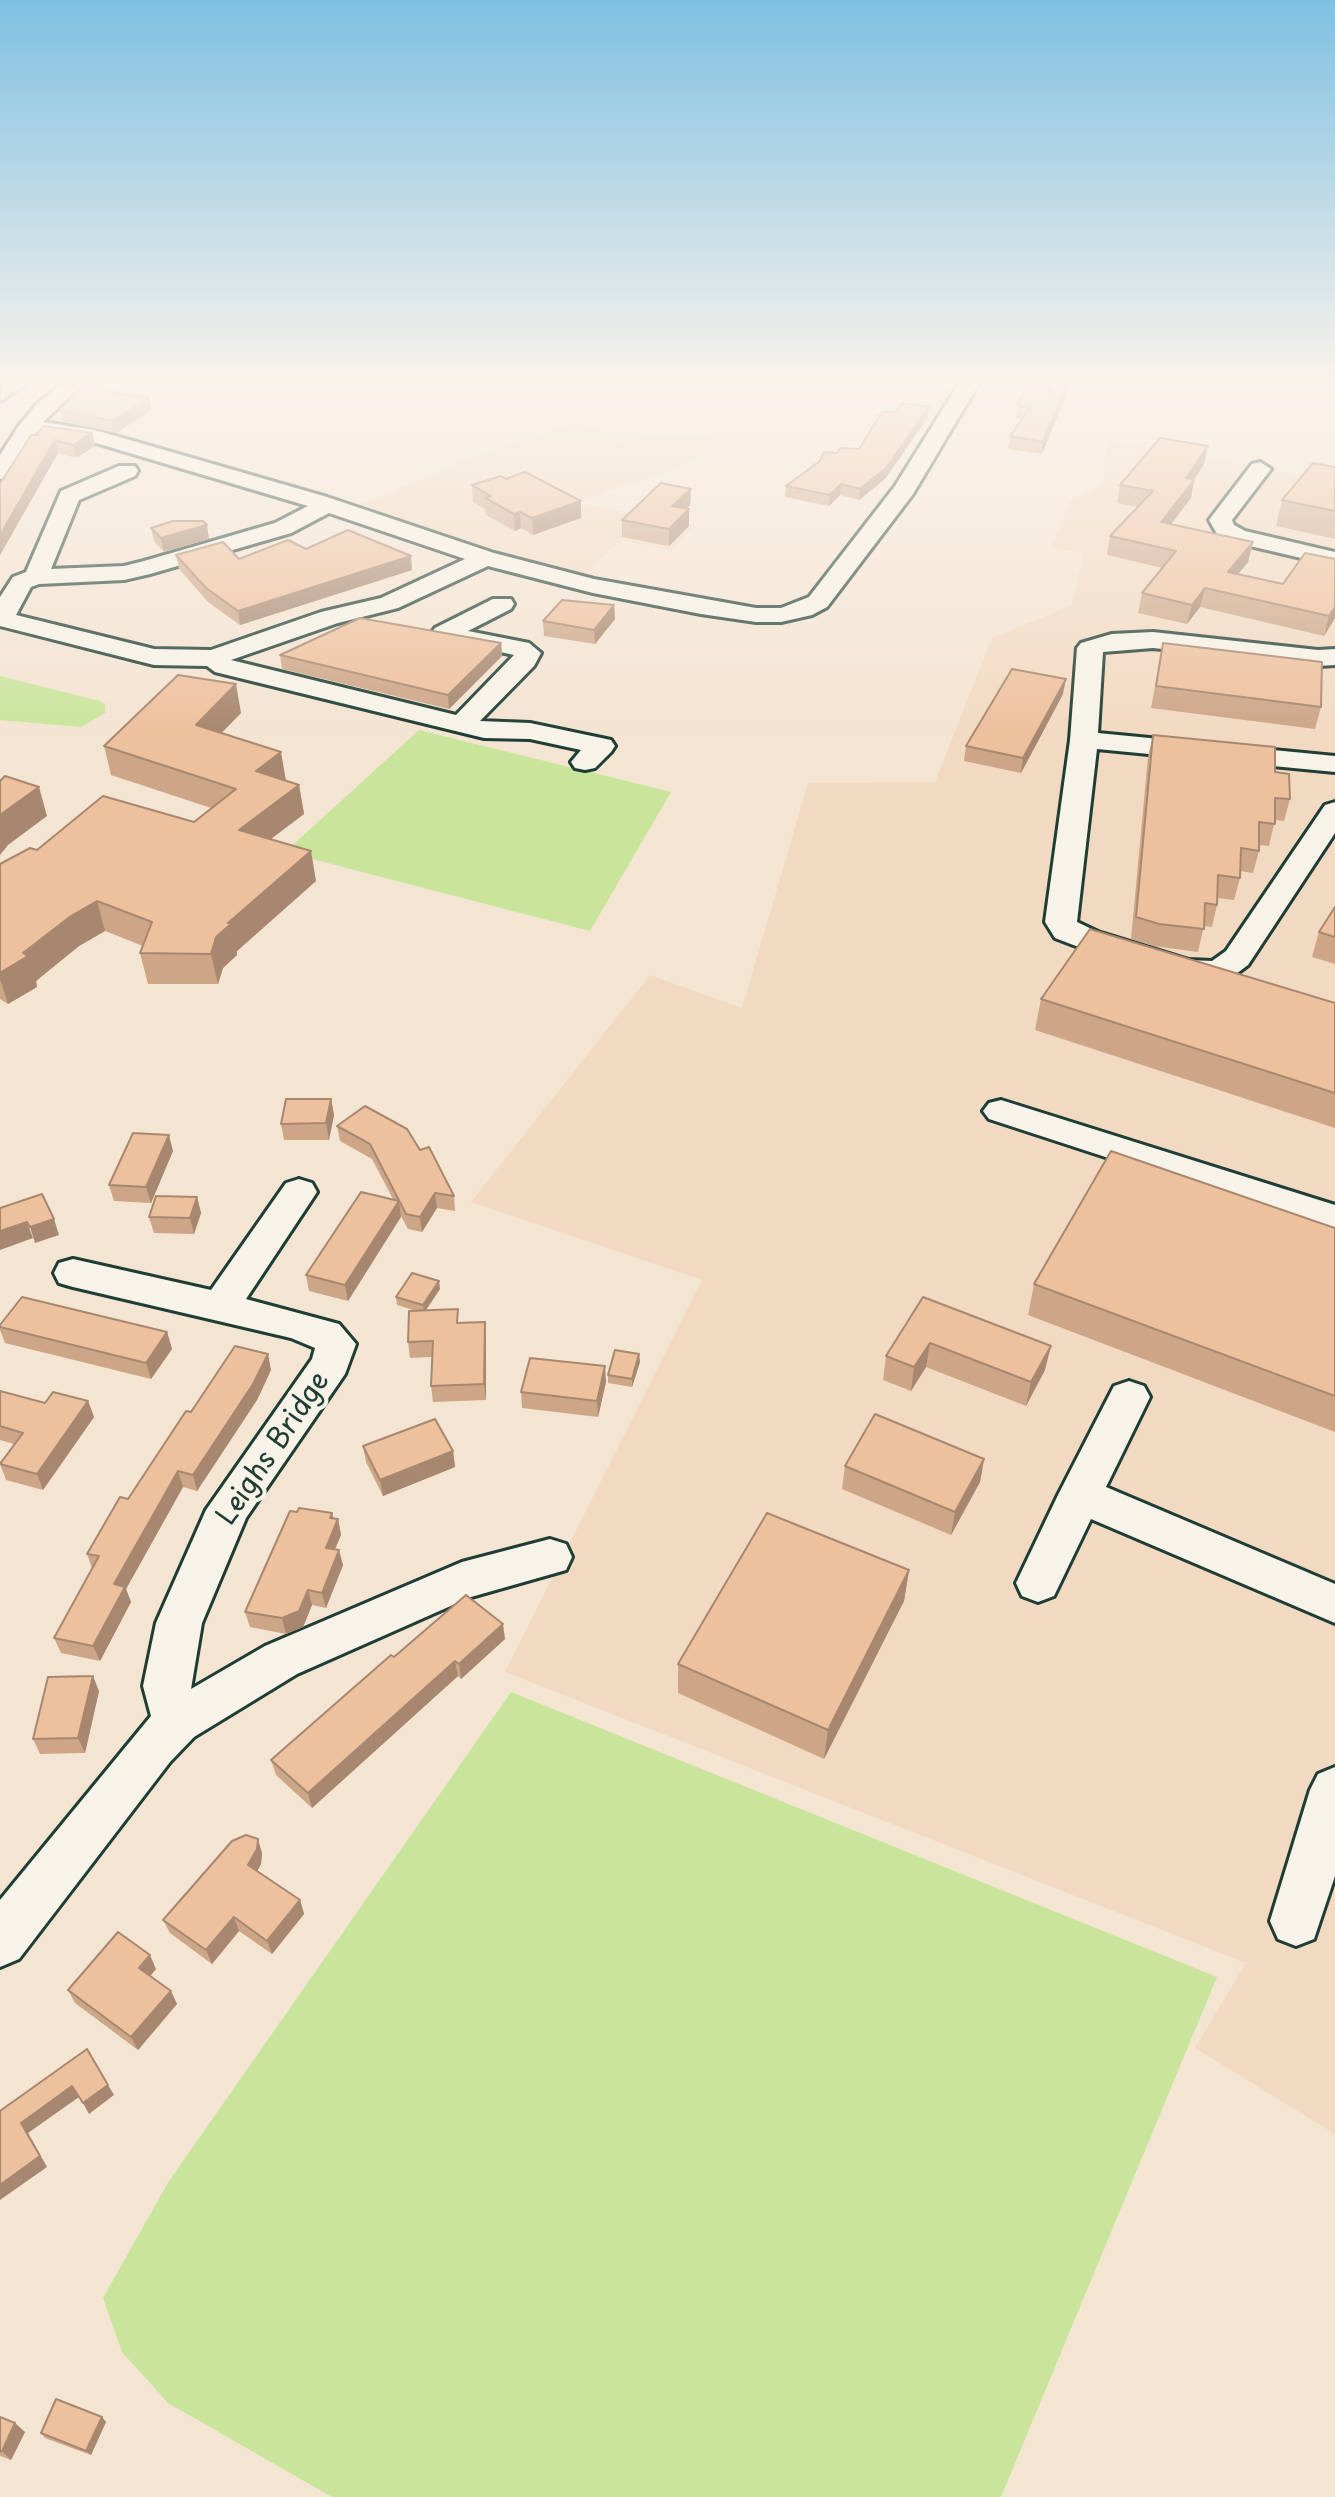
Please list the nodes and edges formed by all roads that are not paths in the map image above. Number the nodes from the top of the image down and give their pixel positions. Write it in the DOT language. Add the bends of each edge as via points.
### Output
graph roads {
  1 [pos="67,502"];
  2 [pos="315,502"];
  3 [pos="895,502"];
  4 [pos="1234,502"];
  5 [pos="327,505"];
  6 [pos="486,558"];
  7 [pos="1335,559"];
  8 [pos="36,577"];
  9 [pos="502,604"];
  10 [pos="369,610"];
  11 [pos="444,633"];
  12 [pos="1335,657"];
  13 [pos="213,658"];
  14 [pos="462,724"];
  15 [pos="1084,740"];
  16 [pos="585,762"];
  17 [pos="1335,764"];
  18 [pos="1335,811"];
  19 [pos="1001,1111"];
  20 [pos="299,1192"];
  21 [pos="1335,1219"];
  22 [pos="73,1273"];
  23 [pos="220,1307"];
  24 [pos="1129,1397"];
  25 [pos="1080,1495"];
  26 [pos="550,1557"];
  27 [pos="1038,1583"];
  28 [pos="1335,1604"];
  29 [pos="177,1722"];
  30 [pos="1335,1790"];
  31 [pos="1296,1921"];
  32 [pos="0,1941"];
  1 -- 8 [label="street"];
  2 -- 5 [label="street"];
  3 -- 6 [label="street" via="818,602 803,610 756,615 593,586"];
  4 -- 7 [label="street" via="1220,520 1237,536"];
  5 -- 6 [label="street"];
  5 -- 8 [label="street" via="283,528 150,567"];
  6 -- 10 [label="street"];
  8 -- 13 [label="street" via="22,582 3,618 154,657"];
  9 -- 11 [label="street"];
  10 -- 11 [label="street" via="376,618"];
  10 -- 13 [label="street" via="330,617"];
  11 -- 14 [label="street" via="528,653"];
  12 -- 15 [label="street" via="1153,640 1090,648"];
  13 -- 14 [label="street" via="224,667"];
  14 -- 16 [label="street" via="601,746"];
  15 -- 17 [label="street"];
  15 -- 18 [label="street" via="1061,922 1066,931 1087,939 1185,969 1204,972 1231,966"];
  19 -- 21 [label="street"];
  20 -- 23 [label="street"];
  22 -- 23 [label="street, Leighs Bridge"];
  23 -- 29 [label="street, Leighs Bridge" via="325,1334 336,1344 331,1363 228,1510 179,1623 167,1686"];
  24 -- 25 [label="street"];
  25 -- 27 [label="street"];
  25 -- 28 [label="street"];
  26 -- 29 [label="street" via="462,1581 281,1660"];
  29 -- 32 [label="street"];
  30 -- 31 [label="street"];
}
